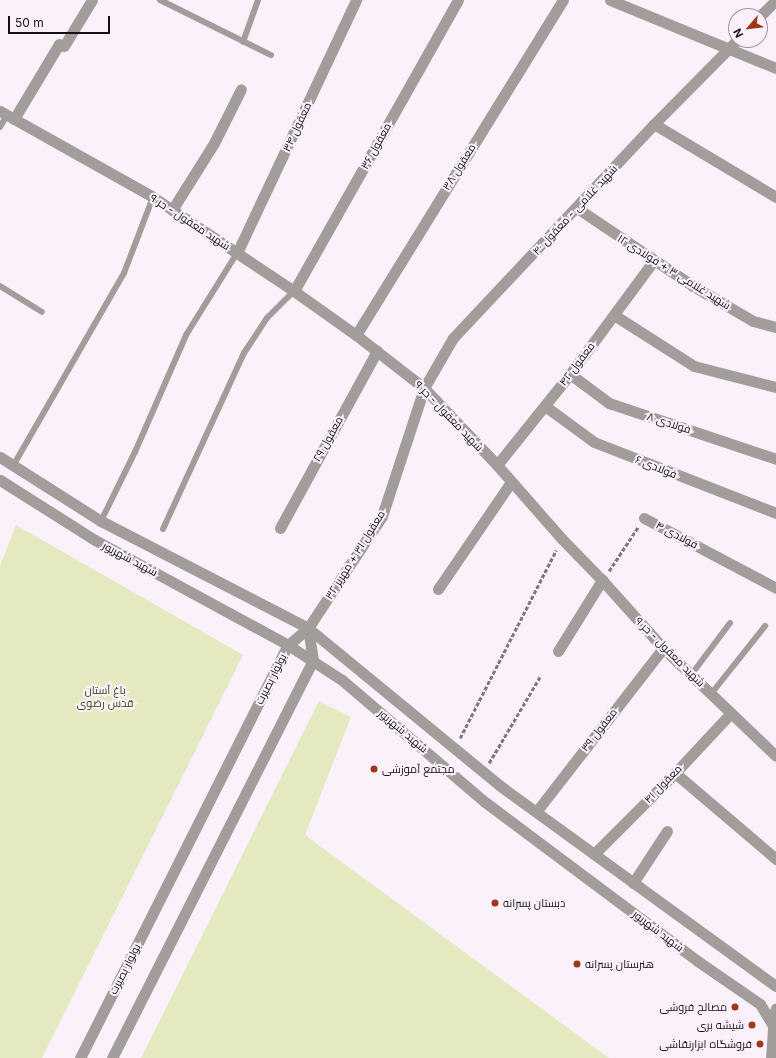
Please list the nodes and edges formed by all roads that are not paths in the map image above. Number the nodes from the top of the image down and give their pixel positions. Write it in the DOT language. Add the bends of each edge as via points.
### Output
graph roads {
  1 [pos="92,0"];
  2 [pos="258,0"];
  3 [pos="356,0"];
  4 [pos="458,0"];
  5 [pos="563,0"];
  6 [pos="610,0"];
  7 [pos="776,0"];
  8 [pos="163,1"];
  9 [pos="768,8"];
  10 [pos="243,42"];
  11 [pos="728,48"];
  12 [pos="729,48"];
  13 [pos="271,55"];
  14 [pos="776,68"];
  15 [pos="241,89"];
  16 [pos="7,115"];
  17 [pos="654,124"];
  18 [pos="0,127"];
  19 [pos="153,197"];
  20 [pos="776,197"];
  21 [pos="577,208"];
  22 [pos="172,210"];
  23 [pos="237,253"];
  24 [pos="654,260"];
  25 [pos="0,286"];
  26 [pos="294,291"];
  27 [pos="42,312"];
  28 [pos="614,315"];
  29 [pos="776,327"];
  30 [pos="356,335"];
  31 [pos="377,351"];
  32 [pos="570,374"];
  33 [pos="776,387"];
  34 [pos="424,388"];
  35 [pos="545,406"];
  36 [pos="0,457"];
  37 [pos="776,459"];
  38 [pos="13,466"];
  39 [pos="497,466"];
  40 [pos="0,480"];
  41 [pos="511,482"];
  42 [pos="776,513"];
  43 [pos="644,518"];
  44 [pos="100,521"];
  45 [pos="280,528"];
  46 [pos="163,530"];
  47 [pos="602,580"];
  48 [pos="776,588"];
  49 [pos="438,589"];
  50 [pos="730,623"];
  51 [pos="765,626"];
  52 [pos="308,628"];
  53 [pos="288,645"];
  54 [pos="662,648"];
  55 [pos="558,651"];
  56 [pos="313,660"];
  57 [pos="691,675"];
  58 [pos="711,694"];
  59 [pos="731,713"];
  60 [pos="776,756"];
  61 [pos="675,773"];
  62 [pos="536,812"];
  63 [pos="667,831"];
  64 [pos="594,854"];
  65 [pos="776,859"];
  66 [pos="633,883"];
  67 [pos="776,986"];
  68 [pos="776,1008"];
  69 [pos="775,1030"];
  70 [pos="80,1058"];
  71 [pos="112,1058"];
  72 [pos="771,1058"];
  1 -- 16 [label="street" via="64,46 59,44"];
  2 -- 10 [label="lane"];
  3 -- 23 [label="street, معقول ۳۴"];
  4 -- 26 [label="street, معقول ۳۶"];
  5 -- 30 [label="street, معقول ۳۸"];
  6 -- 11 [label="street"];
  7 -- 9 [label="street"];
  8 -- 10 [label="lane"];
  10 -- 13 [label="lane"];
  12 -- 14 [label="street"];
  12 -- 17 [label="street, شهید غلامی - معقول ۴۰"];
  15 -- 22 [label="street" via="214,143"];
  16 -- 18 [label="lane"];
  16 -- 19 [label="street, شهید معقول - حر ۹"];
  17 -- 20 [label="street"];
  17 -- 21 [label="street, شهید غلامی - معقول ۴۰"];
  19 -- 22 [label="street, شهید معقول - حر ۹"];
  19 -- 38 [label="lane" via="124,273"];
  21 -- 24 [label="street, شهید غلامی ۳ + فولادی ۱۲"];
  21 -- 34 [label="street, شهید غلامی - معقول ۴۰" via="453,338"];
  22 -- 23 [label="street, شهید معقول - حر ۹"];
  23 -- 26 [label="street, شهید معقول - حر ۹"];
  23 -- 44 [label="lane" via="186,335 136,452"];
  24 -- 28 [label="street, معقول ۴۲"];
  24 -- 29 [label="street, شهید غلامی ۳ + فولادی ۱۲" via="753,321"];
  25 -- 27 [label="lane"];
  26 -- 30 [label="street, شهید معقول - حر ۹"];
  26 -- 46 [label="lane" via="267,318 244,353"];
  28 -- 32 [label="street, معقول ۴۲"];
  28 -- 33 [label="street" via="694,366"];
  30 -- 31 [label="street, شهید معقول - حر ۹"];
  31 -- 34 [label="street, شهید معقول - حر ۹"];
  31 -- 45 [label="street, معقول ۲۹"];
  32 -- 35 [label="street, معقول ۴۲"];
  32 -- 37 [label="street, فولادی ۸" via="609,403"];
  34 -- 39 [label="street, شهید معقول - حر ۹"];
  34 -- 52 [label="street, معقول ۳۱ + مهریز ۳۲" via="382,516"];
  35 -- 39 [label="street, معقول ۴۲"];
  35 -- 42 [label="street, فولادی ۶" via="594,442"];
  36 -- 38 [label="street, شهید شهریور"];
  38 -- 44 [label="street, شهید شهریور"];
  39 -- 41 [label="street, شهید معقول - حر ۹"];
  40 -- 53 [label="street, شهید شهریور" via="95,540"];
  41 -- 47 [label="street, شهید معقول - حر ۹"];
  41 -- 49 [label="street"];
  43 -- 48 [label="street, فولادی ۴"];
  44 -- 52 [label="street, شهید شهریور"];
  47 -- 54 [label="street, شهید معقول - حر ۹"];
  47 -- 55 [label="street"];
  50 -- 57 [label="lane"];
  51 -- 58 [label="lane"];
  52 -- 53 [label="street, بولوار بصیرت"];
  52 -- 56 [label="street"];
  52 -- 62 [label="street, شهید شهریور"];
  53 -- 56 [label="street, شهید شهریور"];
  53 -- 70 [label="street, بولوار بصیرت"];
  54 -- 57 [label="street, شهید معقول - حر ۹"];
  54 -- 62 [label="street, معقول ۳۹"];
  56 -- 69 [label="street, شهید شهریور" via="342,680 485,802 699,962 760,1004"];
  56 -- 71 [label="street"];
  57 -- 58 [label="street, شهید معقول - حر ۹"];
  58 -- 59 [label="street, شهید معقول - حر ۹"];
  59 -- 60 [label="street, شهید معقول - حر ۹"];
  59 -- 61 [label="street, معقول ۴۱"];
  61 -- 64 [label="street, معقول ۴۱"];
  61 -- 65 [label="street"];
  62 -- 64 [label="street, شهید شهریور"];
  63 -- 66 [label="street"];
  64 -- 66 [label="street, شهید شهریور"];
  66 -- 67 [label="street, شهید شهریور"];
  68 -- 69 [label="street" via="773,1018"];
  69 -- 72 [label="street"];
}
